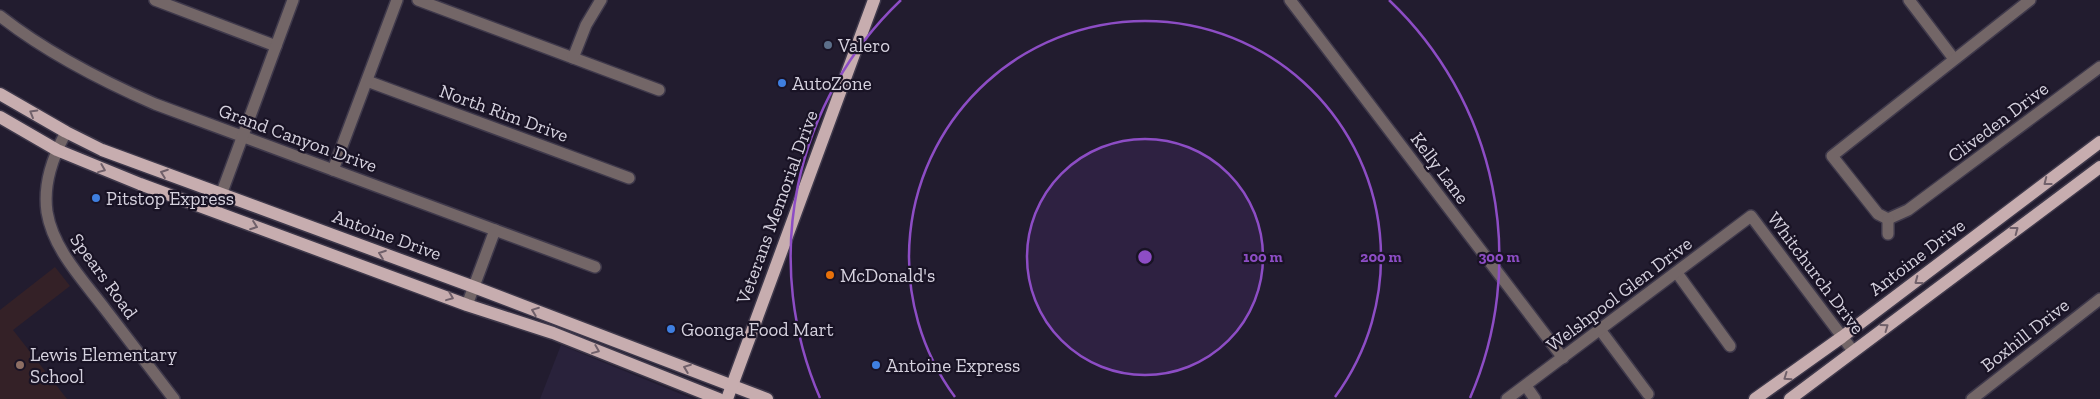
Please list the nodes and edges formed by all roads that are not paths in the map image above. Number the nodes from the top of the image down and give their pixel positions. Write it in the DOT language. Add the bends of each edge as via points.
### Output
graph roads {
  1 [pos="155,0"];
  2 [pos="293,0"];
  3 [pos="397,0"];
  4 [pos="418,0"];
  5 [pos="601,0"];
  6 [pos="874,0"];
  7 [pos="1290,0"];
  8 [pos="1909,0"];
  9 [pos="2030,0"];
  10 [pos="0,16"];
  11 [pos="276,46"];
  12 [pos="573,58"];
  13 [pos="1954,59"];
  14 [pos="2100,67"];
  15 [pos="367,81"];
  16 [pos="659,90"];
  17 [pos="0,94"];
  18 [pos="0,117"];
  19 [pos="66,132"];
  20 [pos="243,136"];
  21 [pos="2100,142"];
  22 [pos="57,150"];
  23 [pos="2066,167"];
  24 [pos="2100,167"];
  25 [pos="333,170"];
  26 [pos="629,178"];
  27 [pos="2078,183"];
  28 [pos="221,194"];
  29 [pos="215,211"];
  30 [pos="1751,216"];
  31 [pos="1888,219"];
  32 [pos="495,230"];
  33 [pos="1888,234"];
  34 [pos="1957,251"];
  35 [pos="1968,266"];
  36 [pos="595,268"];
  37 [pos="1677,273"];
  38 [pos="474,287"];
  39 [pos="2100,299"];
  40 [pos="468,305"];
  41 [pos="576,326"];
  42 [pos="1600,330"];
  43 [pos="1842,337"];
  44 [pos="572,340"];
  45 [pos="1730,346"];
  46 [pos="1853,351"];
  47 [pos="1563,358"];
  48 [pos="732,386"];
  49 [pos="1526,386"];
  50 [pos="1648,394"];
  51 [pos="174,399"];
  52 [pos="719,399"];
  53 [pos="727,399"];
  54 [pos="767,399"];
  55 [pos="1507,399"];
  56 [pos="1535,399"];
  57 [pos="1755,399"];
  58 [pos="1790,399"];
  59 [pos="1972,399"];
  1 -- 11 [label="street"];
  2 -- 11 [label="street"];
  3 -- 15 [label="street"];
  4 -- 12 [label="street"];
  5 -- 12 [label="street" via="586,25"];
  6 -- 48 [label="main road, Veterans Memorial Drive"];
  7 -- 47 [label="street, Kelly Lane"];
  8 -- 13 [label="street"];
  9 -- 13 [label="street"];
  10 -- 20 [label="street, Grand Canyon Drive" via="59,56 123,90"];
  11 -- 20 [label="street"];
  12 -- 16 [label="street"];
  13 -- 31 [label="street" via="1832,156 1878,214"];
  14 -- 31 [label="street, Cliveden Drive" via="1916,204"];
  15 -- 25 [label="street"];
  15 -- 26 [label="street, North Rim Drive"];
  19 -- 17 [label="main road, Antoine Drive, one-way"];
  18 -- 22 [label="main road, Antoine Drive"];
  19 -- 22 [label="street, Spears Road"];
  28 -- 19 [label="main road, Antoine Drive, one-way" via="102,150"];
  20 -- 25 [label="street, Grand Canyon Drive"];
  20 -- 28 [label="street"];
  21 -- 23 [label="main road, Antoine Drive"];
  22 -- 29 [label="main road, Antoine Drive, one-way"];
  22 -- 51 [label="street, Spears Road" via="51,164 46,200 54,236 80,277"];
  23 -- 27 [label="main road"];
  23 -- 34 [label="main road, Antoine Drive, one-way"];
  24 -- 27 [label="main road, Antoine Drive"];
  25 -- 32 [label="street, Grand Canyon Drive"];
  35 -- 27 [label="main road, Antoine Drive, one-way"];
  28 -- 29 [label="street"];
  38 -- 28 [label="main road, Antoine Drive, one-way"];
  29 -- 40 [label="main road, Antoine Drive, one-way"];
  30 -- 37 [label="street, Welshpool Glen Drive"];
  30 -- 43 [label="street, Whitchurch Drive"];
  31 -- 33 [label="street"];
  32 -- 36 [label="street, Grand Canyon Drive"];
  32 -- 38 [label="street"];
  34 -- 35 [label="main road"];
  34 -- 43 [label="main road, Antoine Drive, one-way"];
  46 -- 35 [label="main road, Antoine Drive, one-way"];
  37 -- 42 [label="street, Welshpool Glen Drive"];
  37 -- 45 [label="street"];
  38 -- 40 [label="street"];
  41 -- 38 [label="main road, Antoine Drive, one-way"];
  39 -- 59 [label="street, Boxhill Drive"];
  40 -- 44 [label="main road, Antoine Drive"];
  41 -- 44 [label="main road"];
  48 -- 41 [label="main road, Antoine Drive, one-way"];
  42 -- 47 [label="street, Welshpool Glen Drive"];
  42 -- 50 [label="street"];
  43 -- 46 [label="street, Whitchurch Drive"];
  43 -- 57 [label="main road, Antoine Drive, one-way"];
  44 -- 52 [label="main road, Antoine Drive, one-way"];
  46 -- 58 [label="main road, Antoine Drive"];
  47 -- 49 [label="street, Welshpool Glen Drive"];
  48 -- 53 [label="main road, Veterans Memorial Drive"];
  48 -- 54 [label="main road, Antoine Drive"];
  49 -- 55 [label="street, Welshpool Glen Drive"];
  49 -- 56 [label="street"];
}
